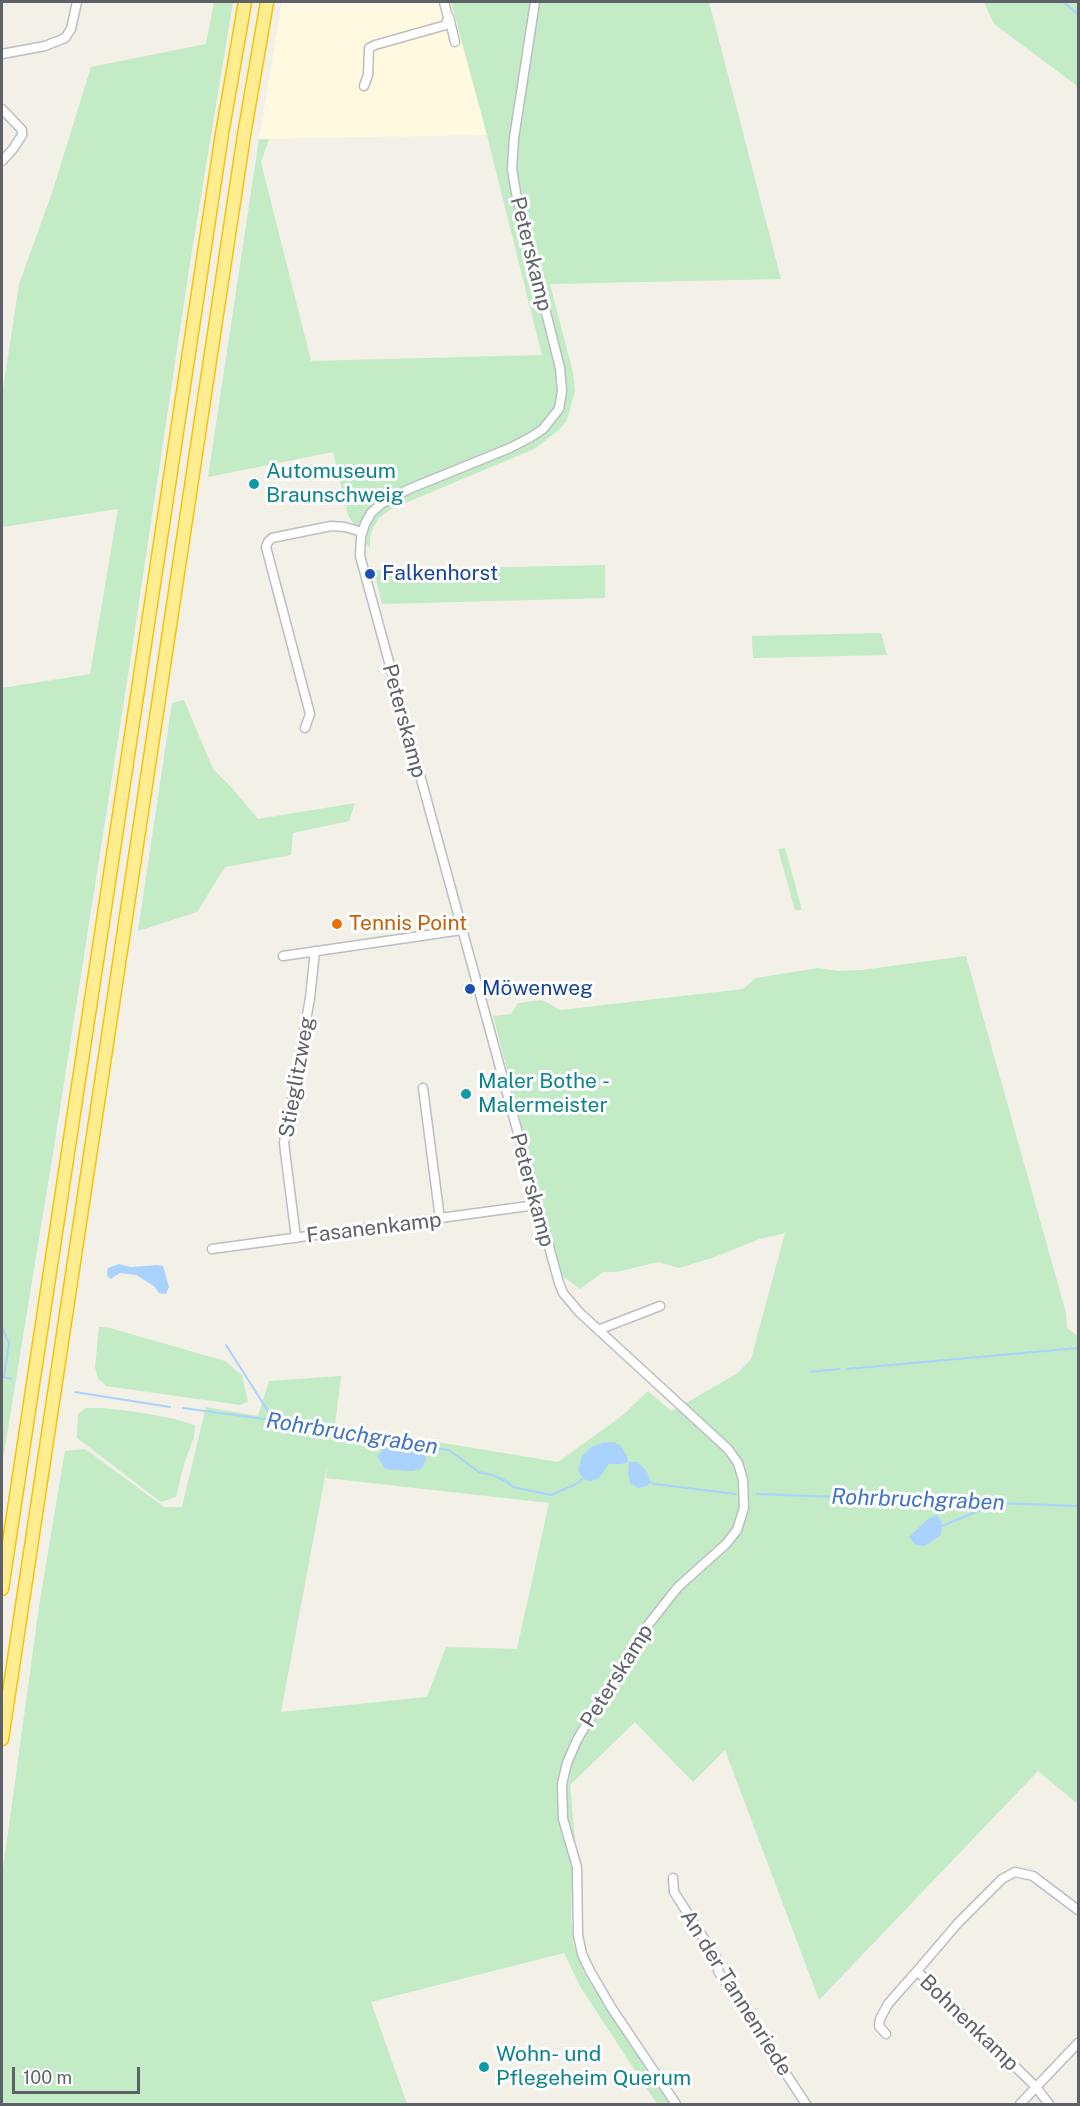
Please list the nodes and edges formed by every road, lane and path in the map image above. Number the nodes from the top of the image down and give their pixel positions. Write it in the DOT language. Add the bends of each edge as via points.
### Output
graph roads {
  1 [pos="77,2"];
  2 [pos="245,2"];
  3 [pos="267,2"];
  4 [pos="444,2"];
  5 [pos="535,2"];
  6 [pos="448,17"];
  7 [pos="455,42"];
  8 [pos="2,54"];
  9 [pos="364,86"];
  10 [pos="2,109"];
  11 [pos="2,161"];
  12 [pos="362,532"];
  13 [pos="305,728"];
  14 [pos="462,930"];
  15 [pos="315,951"];
  16 [pos="283,956"];
  17 [pos="423,1088"];
  18 [pos="536,1205"];
  19 [pos="440,1219"];
  20 [pos="296,1238"];
  21 [pos="212,1249"];
  22 [pos="660,1306"];
  23 [pos="598,1330"];
  24 [pos="2,1589"];
  25 [pos="2,1739"];
  26 [pos="673,1878"];
  27 [pos="1078,1910"];
  28 [pos="917,1971"];
  29 [pos="886,2034"];
  30 [pos="1078,2043"];
  31 [pos="1036,2087"];
  32 [pos="676,2104"];
  33 [pos="806,2104"];
  34 [pos="1020,2104"];
  35 [pos="1049,2104"];
  1 -- 8 [label="street" via="65,38"];
  2 -- 24 [label="highway"];
  3 -- 25 [label="highway"];
  4 -- 6 [label="street"];
  5 -- 12 [label="street, Peterskamp" via="512,169 560,368 562,391 558,409 549,423 531,437 388,499 371,513"];
  6 -- 7 [label="street"];
  6 -- 9 [label="street" via="446,25 372,46"];
  10 -- 11 [label="street" via="22,130"];
  12 -- 13 [label="street" via="331,526 272,538 266,547 310,714"];
  12 -- 14 [label="street, Peterskamp" via="363,574"];
  14 -- 15 [label="street"];
  14 -- 18 [label="street, Peterskamp"];
  15 -- 16 [label="street"];
  15 -- 20 [label="street, Stieglitzweg" via="284,1143"];
  17 -- 19 [label="street"];
  18 -- 19 [label="street, Fasanenkamp"];
  18 -- 23 [label="street, Peterskamp" via="563,1293"];
  19 -- 20 [label="street, Fasanenkamp"];
  20 -- 21 [label="street, Fasanenkamp"];
  22 -- 23 [label="street"];
  23 -- 32 [label="street, Peterskamp" via="728,1449 741,1472 744,1489 741,1522 732,1538 666,1601 619,1669 572,1749 562,1784 563,1819 577,1866 582,1954 611,2007"];
  26 -- 33 [label="street, An der Tannenriede" via="674,1892 719,1962 718,1971"];
  27 -- 28 [label="street" via="1033,1876 1015,1872 1002,1879 958,1923"];
  28 -- 29 [label="street, Bohnenkamp" via="880,2019 879,2026"];
  28 -- 31 [label="street, Bohnenkamp"];
  30 -- 31 [label="street"];
  31 -- 34 [label="street"];
  31 -- 35 [label="street, Bohnenkamp"];
}
